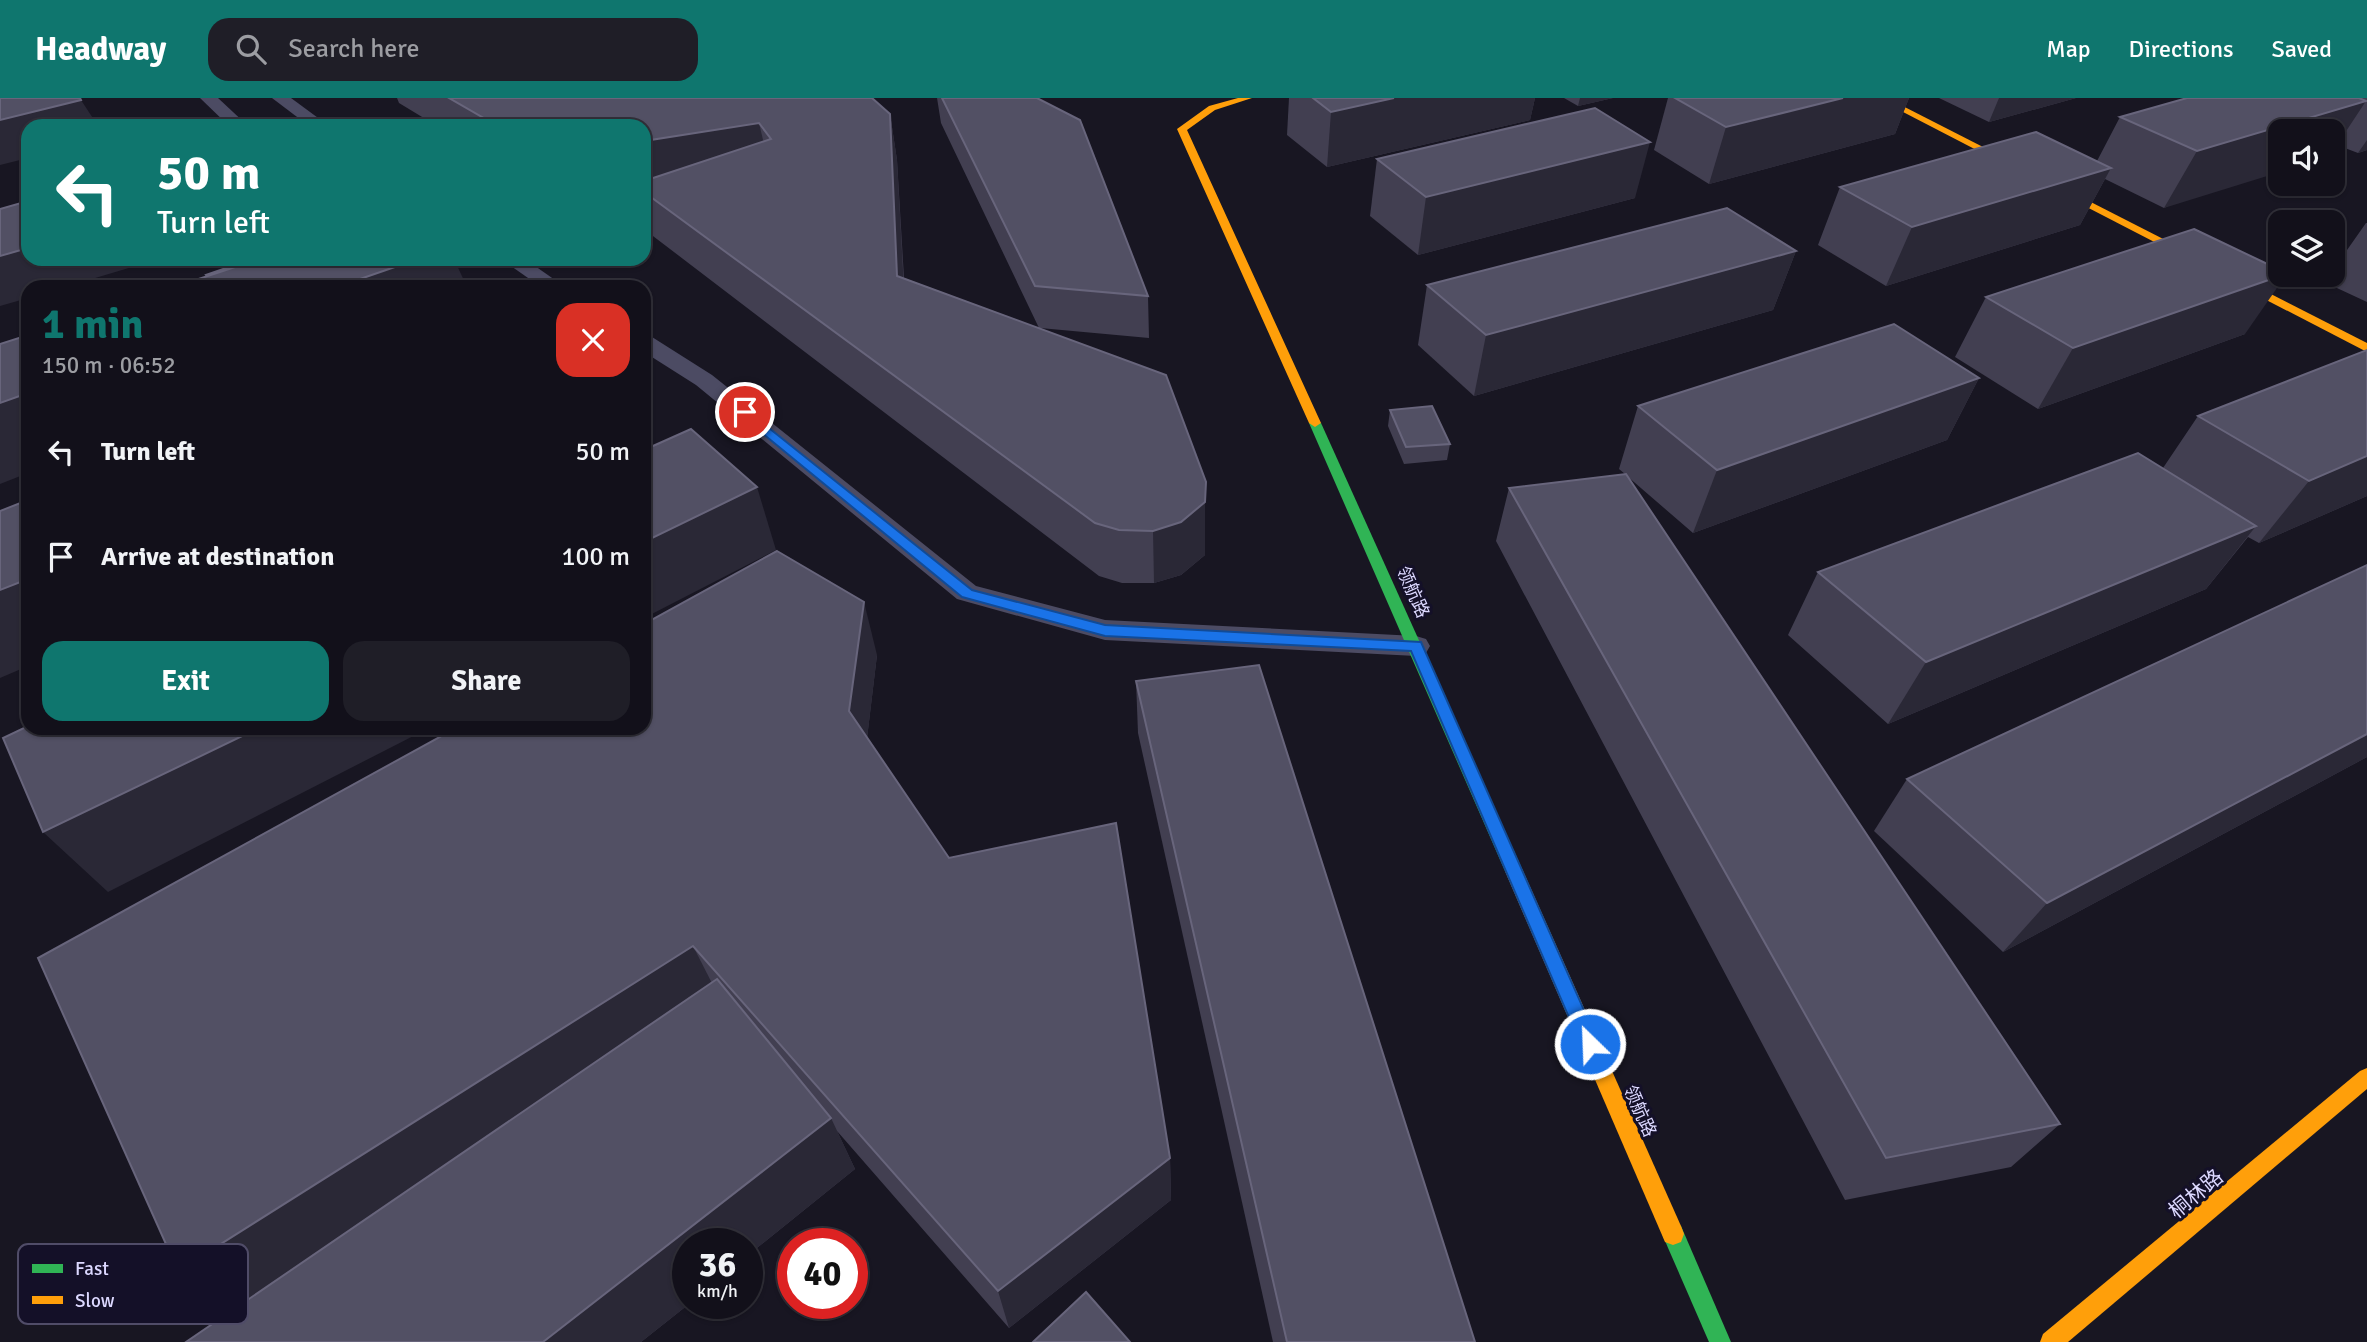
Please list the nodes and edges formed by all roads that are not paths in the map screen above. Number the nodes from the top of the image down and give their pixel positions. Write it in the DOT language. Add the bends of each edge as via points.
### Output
graph roads {
  1 [pos="208,98"];
  2 [pos="280,98"];
  3 [pos="1248,98"];
  4 [pos="1880,98"];
  5 [pos="231,119"];
  6 [pos="310,119"];
  7 [pos="522,266"];
  8 [pos="544,280"];
  9 [pos="651,346"];
  10 [pos="2367,348"];
  11 [pos="1416,646"];
  12 [pos="2367,1077"];
  13 [pos="1720,1342"];
  14 [pos="2051,1342"];
  1 -- 5 [label="lane"];
  2 -- 6 [label="lane"];
  3 -- 11 [label="street, 领航路" via="1195,116 1182,129"];
  4 -- 10 [label="street"];
  7 -- 8 [label="lane"];
  9 -- 11 [label="lane" via="704,380 967,593 1105,630"];
  11 -- 13 [label="street, 领航路"];
  12 -- 14 [label="street, 桐林路"];
}
